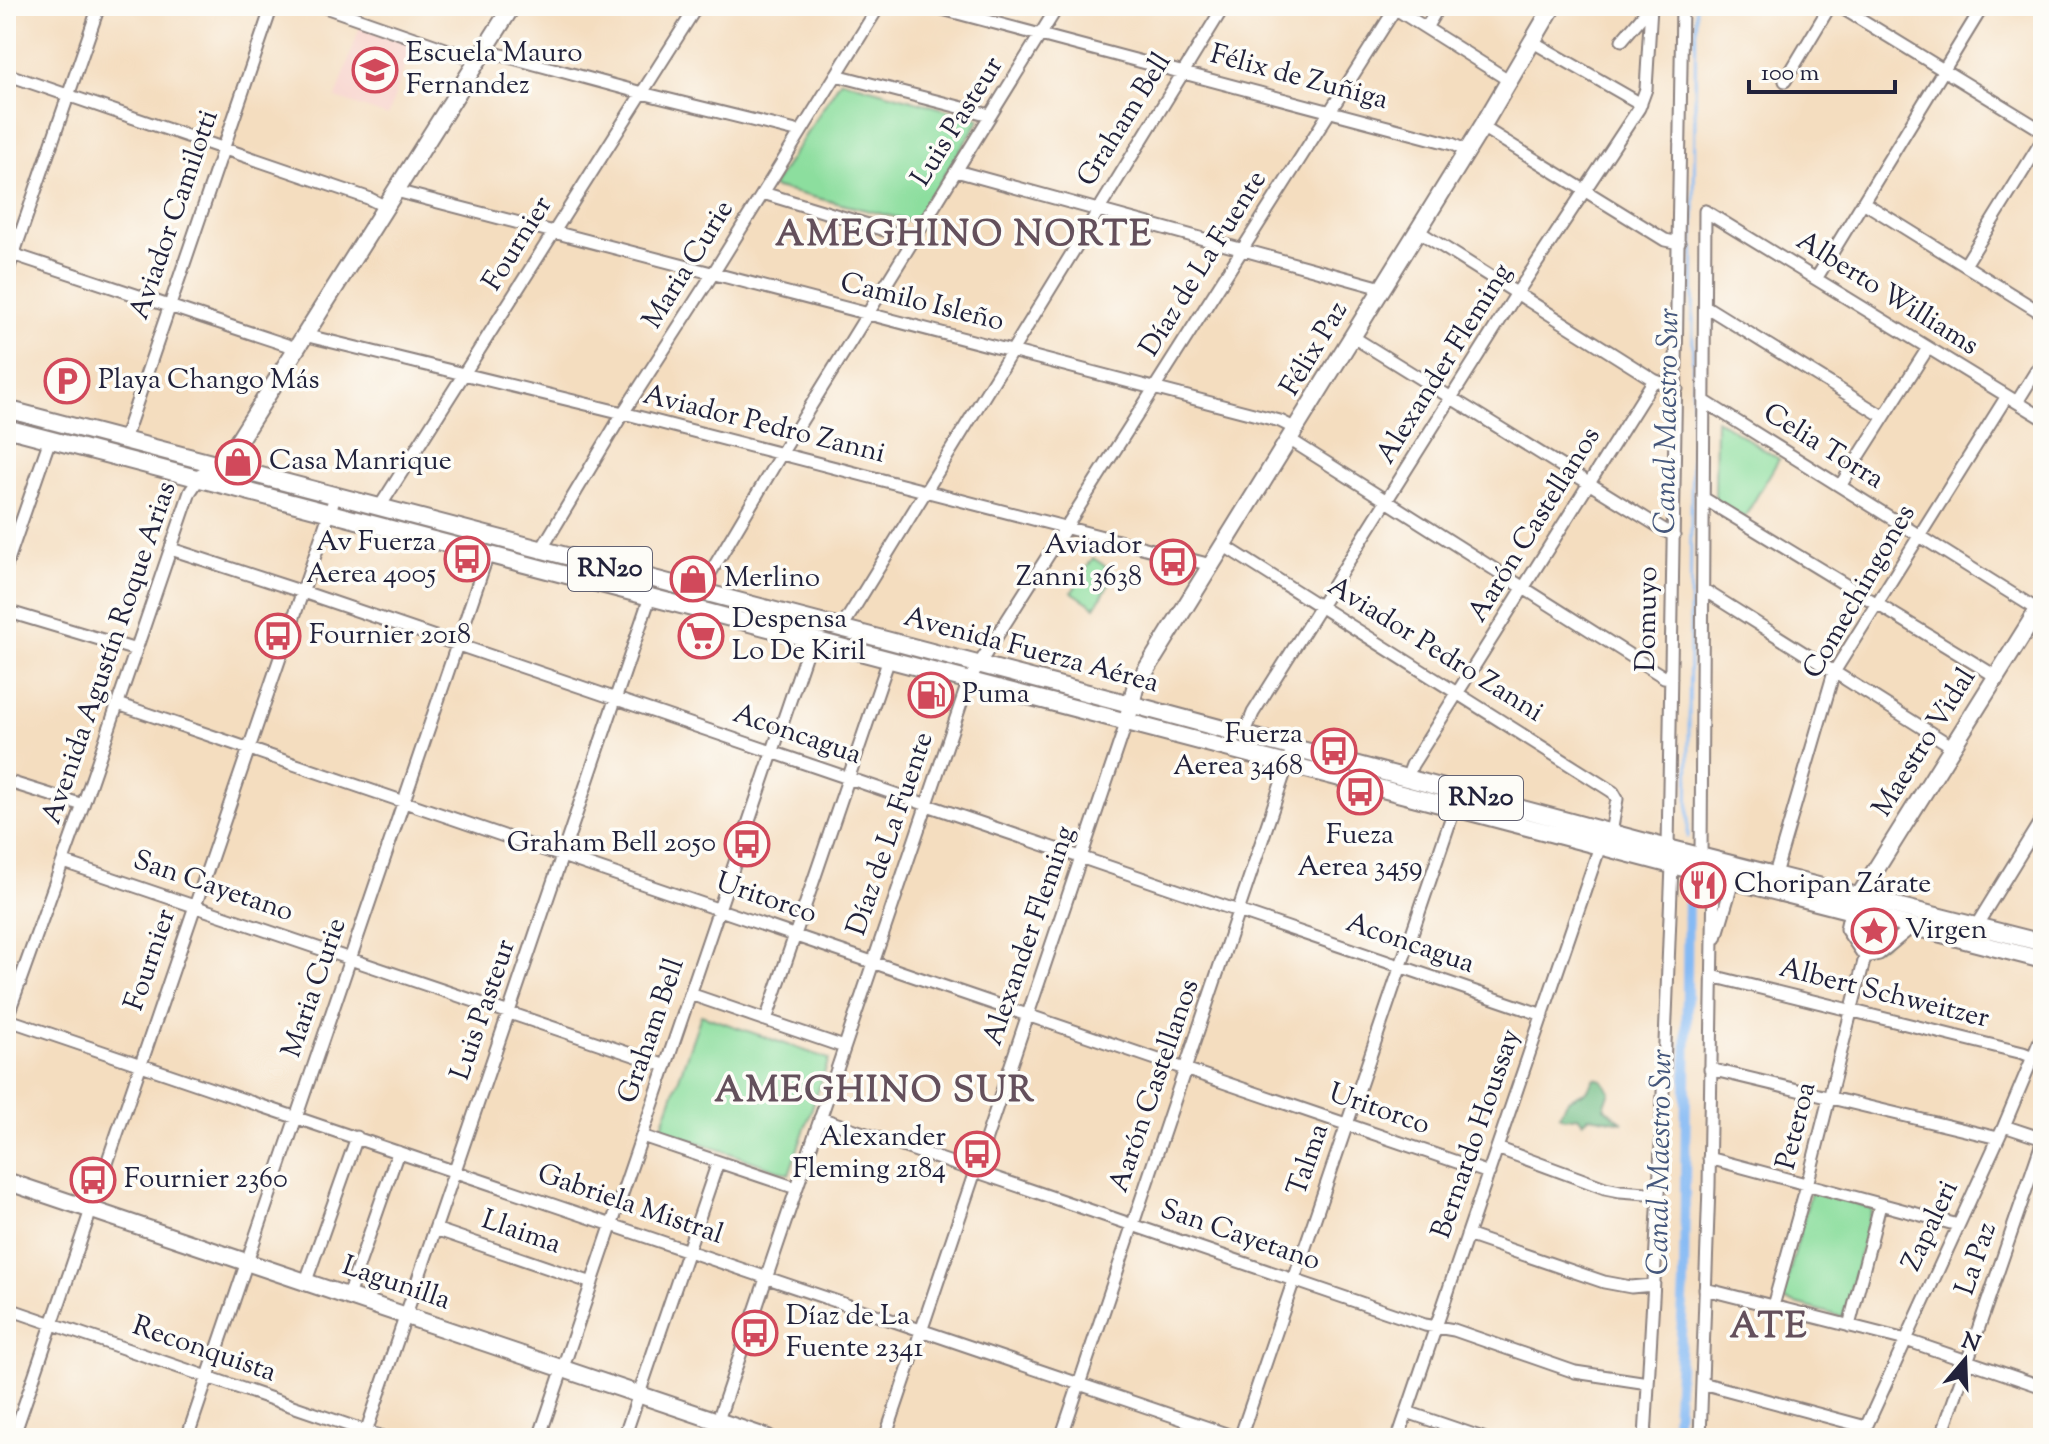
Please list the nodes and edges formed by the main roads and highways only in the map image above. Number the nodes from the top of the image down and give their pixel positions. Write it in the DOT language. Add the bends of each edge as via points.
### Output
graph roads {
  1 [pos="512,6"];
  2 [pos="1553,6"];
  3 [pos="6,409"];
  4 [pos="6,428"];
  5 [pos="221,466"];
  6 [pos="200,477"];
  7 [pos="333,505"];
  8 [pos="2040,611"];
  9 [pos="1130,704"];
  10 [pos="1127,721"];
  11 [pos="1291,756"];
  12 [pos="1606,839"];
  13 [pos="1701,856"];
  14 [pos="1672,865"];
  15 [pos="1859,896"];
  16 [pos="1850,911"];
  17 [pos="2043,943"];
  18 [pos="2043,960"];
  19 [pos="6,1181"];
  20 [pos="768,1438"];
  1 -- 5 [label="main road, Avenida Agustín Roque Arias"];
  2 -- 9 [label="main road, Félix Paz" via="1135,688"];
  3 -- 5 [label="main road, Avenida Fuerza Aérea / RN20"];
  4 -- 6 [label="main road, Avenida Fuerza Aérea / RN20"];
  5 -- 6 [label="main road, Avenida Agustín Roque Arias"];
  5 -- 7 [label="main road, Avenida Fuerza Aérea / RN20"];
  6 -- 7 [label="main road, Avenida Fuerza Aérea / RN20"];
  7 -- 9 [label="main road, Avenida Fuerza Aérea / RN20" via="379,508"];
  7 -- 10 [label="main road, Avenida Fuerza Aérea / RN20" via="488,554"];
  8 -- 15 [label="main road, Maestro Vidal"];
  9 -- 10 [label="main road, Félix Paz"];
  9 -- 11 [label="main road, Avenida Fuerza Aérea / RN20" via="1244,735"];
  10 -- 11 [label="main road, Avenida Fuerza Aérea / RN20"];
  11 -- 12 [label="main road, Avenida Fuerza Aérea / RN20" via="1455,807"];
  11 -- 12 [label="main road, Avenida Fuerza Aérea / RN20" via="1407,778"];
  12 -- 13 [label="main road, Avenida Fuerza Aérea / RN20"];
  12 -- 14 [label="main road, Avenida Fuerza Aérea / RN20"];
  13 -- 14 [label="main road" via="1694,861 1677,859"];
  13 -- 15 [label="main road, Avenida Fuerza Aérea / RN20"];
  14 -- 16 [label="main road, Avenida Fuerza Aérea / RN20"];
  15 -- 16 [label="main road, Maestro Vidal"];
  15 -- 17 [label="main road, Avenida Fuerza Aérea / RN20"];
  16 -- 18 [label="main road, Avenida Fuerza Aérea / RN20"];
  19 -- 20 [label="main road, Lagunilla"];
}
